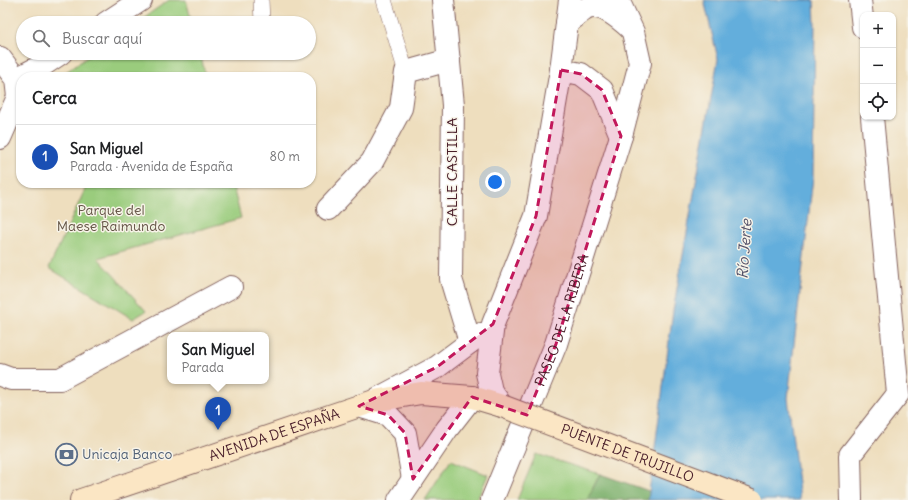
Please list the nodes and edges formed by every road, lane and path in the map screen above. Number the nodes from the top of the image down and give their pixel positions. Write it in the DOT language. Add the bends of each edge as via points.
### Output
graph roads {
  1 [pos="141,0"];
  2 [pos="261,0"];
  3 [pos="384,0"];
  4 [pos="443,0"];
  5 [pos="570,0"];
  6 [pos="618,0"];
  7 [pos="860,0"];
  8 [pos="861,12"];
  9 [pos="117,16"];
  10 [pos="262,16"];
  11 [pos="567,23"];
  12 [pos="634,32"];
  13 [pos="0,58"];
  14 [pos="50,60"];
  15 [pos="449,60"];
  16 [pos="561,70"];
  17 [pos="30,72"];
  18 [pos="406,72"];
  19 [pos="16,79"];
  20 [pos="16,102"];
  21 [pos="872,120"];
  22 [pos="621,136"];
  23 [pos="0,138"];
  24 [pos="328,209"];
  25 [pos="231,286"];
  26 [pos="493,324"];
  27 [pos="470,342"];
  28 [pos="0,375"];
  29 [pos="472,397"];
  30 [pos="366,404"];
  31 [pos="502,406"];
  32 [pos="412,479"];
  33 [pos="81,500"];
  34 [pos="399,500"];
  35 [pos="492,500"];
  36 [pos="752,500"];
  37 [pos="851,500"];
  1 -- 9 [label="street"];
  2 -- 10 [label="lane"];
  3 -- 18 [label="lane"];
  4 -- 15 [label="street, CALLE CASTILLA"];
  5 -- 11 [label="street"];
  6 -- 12 [label="street, PASEO DE LA RIBERA"];
  7 -- 8 [label="street"];
  11 -- 12 [label="street" via="588,8 600,7 617,17"];
  11 -- 16 [label="street"];
  12 -- 22 [label="street, PASEO DE LA RIBERA" via="640,63"];
  13 -- 19 [label="street"];
  14 -- 17 [label="street"];
  15 -- 18 [label="street"];
  15 -- 27 [label="street, CALLE CASTILLA" via="453,105 452,279"];
  16 -- 22 [label="street" via="581,74 602,90"];
  16 -- 26 [label="street" via="536,216"];
  18 -- 24 [label="street" via="401,108 372,162"];
  20 -- 23 [label="street"];
  21 -- 37 [label="street" via="898,394 850,455"];
  22 -- 35 [label="street, PASEO DE LA RIBERA" via="556,344"];
  25 -- 28 [label="street" via="60,379 11,379"];
  26 -- 27 [label="street"];
  26 -- 31 [label="street" via="487,373 491,391"];
  27 -- 30 [label="street" via="437,367"];
  29 -- 30 [label="main road, AVENIDA DE ESPAÑA" via="421,393"];
  29 -- 31 [label="main road, PUENTE DE TRUJILLO"];
  29 -- 32 [label="street"];
  30 -- 32 [label="street" via="388,415 405,433"];
  30 -- 33 [label="main road, AVENIDA DE ESPAÑA"];
  31 -- 36 [label="main road, PUENTE DE TRUJILLO, bridge"];
  32 -- 34 [label="street"];
}
